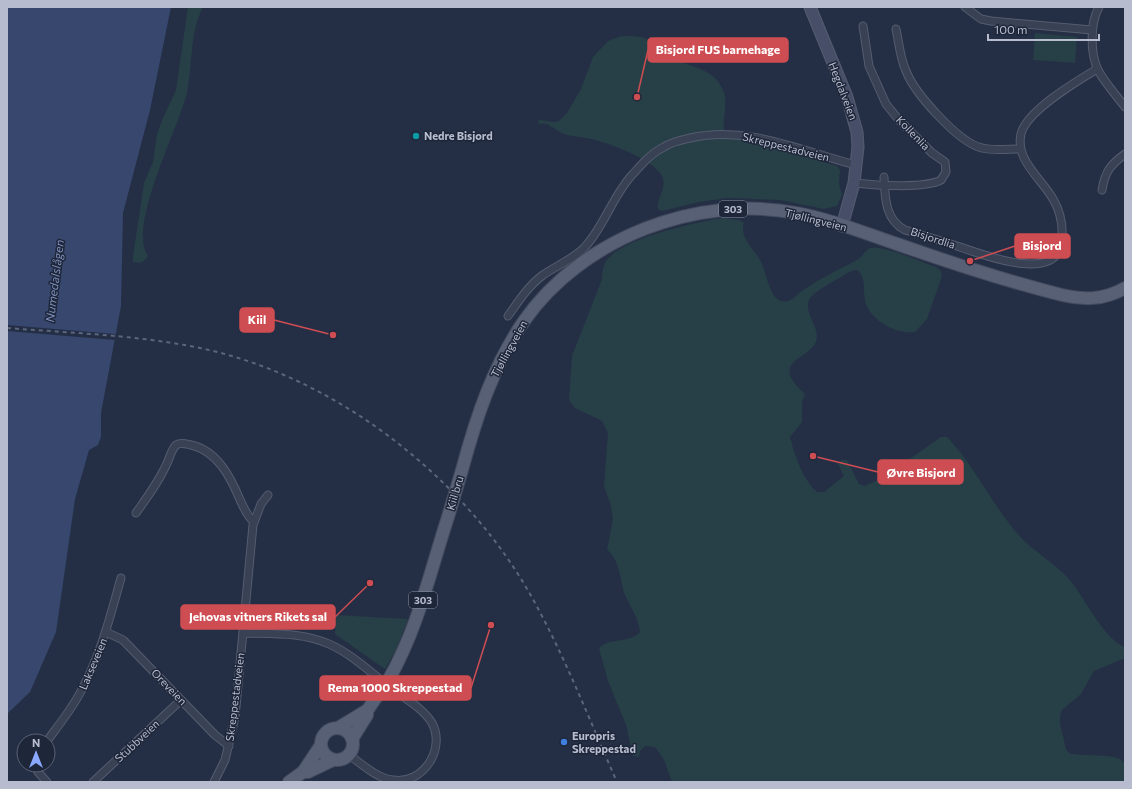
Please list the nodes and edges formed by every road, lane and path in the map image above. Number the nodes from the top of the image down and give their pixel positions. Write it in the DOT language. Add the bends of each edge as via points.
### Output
graph roads {
  1 [pos="810,7"];
  2 [pos="965,7"];
  3 [pos="1099,7"];
  4 [pos="863,26"];
  5 [pos="896,29"];
  6 [pos="1092,30"];
  7 [pos="1097,69"];
  8 [pos="1125,107"];
  9 [pos="1020,149"];
  10 [pos="1125,154"];
  11 [pos="856,165"];
  12 [pos="884,181"];
  13 [pos="854,182"];
  14 [pos="1102,190"];
  15 [pos="842,226"];
  16 [pos="1125,288"];
  17 [pos="508,316"];
  18 [pos="462,470"];
  19 [pos="268,495"];
  20 [pos="136,513"];
  21 [pos="254,522"];
  22 [pos="121,578"];
  23 [pos="106,632"];
  24 [pos="243,634"];
  25 [pos="181,700"];
  26 [pos="367,711"];
  27 [pos="338,728"];
  28 [pos="53,733"];
  29 [pos="352,740"];
  30 [pos="321,745"];
  31 [pos="229,746"];
  32 [pos="349,755"];
  33 [pos="332,760"];
  34 [pos="303,772"];
  35 [pos="39,773"];
  36 [pos="394,781"];
  37 [pos="47,782"];
  38 [pos="93,782"];
  39 [pos="214,782"];
  40 [pos="289,782"];
  1 -- 11 [label="street, Hegdalveien" via="854,118 858,147"];
  2 -- 6 [label="street" via="981,19 991,21"];
  3 -- 6 [label="street"];
  4 -- 12 [label="street, Kollenlia" via="869,66 886,104 947,167 945,176 938,182"];
  5 -- 9 [label="street" via="902,61 911,82 954,132 982,148"];
  6 -- 7 [label="street"];
  7 -- 8 [label="street"];
  7 -- 9 [label="street" via="1028,118 1021,132"];
  9 -- 12 [label="street, Bisjordlia" via="1024,159 1053,198 1061,216 1060,248 1052,260 1045,262 1007,262 905,230 893,221 888,209"];
  10 -- 14 [label="street" via="1104,176"];
  11 -- 13 [label="street, Hegdalveien"];
  11 -- 17 [label="street, Skreppestadveien" via="777,142 746,136 702,136 664,146 646,159 618,193 583,249 542,276"];
  12 -- 13 [label="street"];
  13 -- 15 [label="street, Hegdalveien"];
  15 -- 16 [label="main road, Tjøllingveien / 303" via="1062,295 1100,298"];
  15 -- 18 [label="main road, Tjøllingveien / 303" via="807,215 778,210 725,210 696,214 659,224 595,254 549,292 529,314 512,339 486,394"];
  18 -- 26 [label="main road, Kiil bru / 303, bridge" via="410,638 386,683"];
  19 -- 21 [label="street, Skreppestadveien" via="261,504"];
  20 -- 21 [label="street" via="162,475 173,449 182,443 200,447 212,454 228,476 248,517"];
  21 -- 24 [label="street, Skreppestadveien" via="250,541"];
  22 -- 23 [label="street, Lakseveien"];
  23 -- 25 [label="street, Oreveien" via="123,640"];
  23 -- 28 [label="street, Lakseveien" via="79,695"];
  24 -- 31 [label="street, Skreppestadveien" via="235,717"];
  24 -- 36 [label="street" via="290,634 330,644 348,654 426,715 435,733 435,747 430,762 418,776"];
  25 -- 31 [label="street, Oreveien" via="214,735"];
  25 -- 38 [label="street, Stubbveien"];
  26 -- 27 [label="main road, 303"];
  26 -- 29 [label="main road, 303"];
  27 -- 29 [label="main road" via="348,732"];
  27 -- 30 [label="main road, 303" via="325,733"];
  29 -- 32 [label="main road, 303" via="353,748"];
  30 -- 33 [label="main road" via="325,754"];
  30 -- 34 [label="main road, 303"];
  31 -- 39 [label="street, Skreppestadveien"];
  32 -- 33 [label="main road, 303" via="342,760"];
  32 -- 36 [label="street" via="382,778"];
  33 -- 34 [label="main road, 303"];
  34 -- 40 [label="main road, 303"];
  35 -- 37 [label="street"];
}
